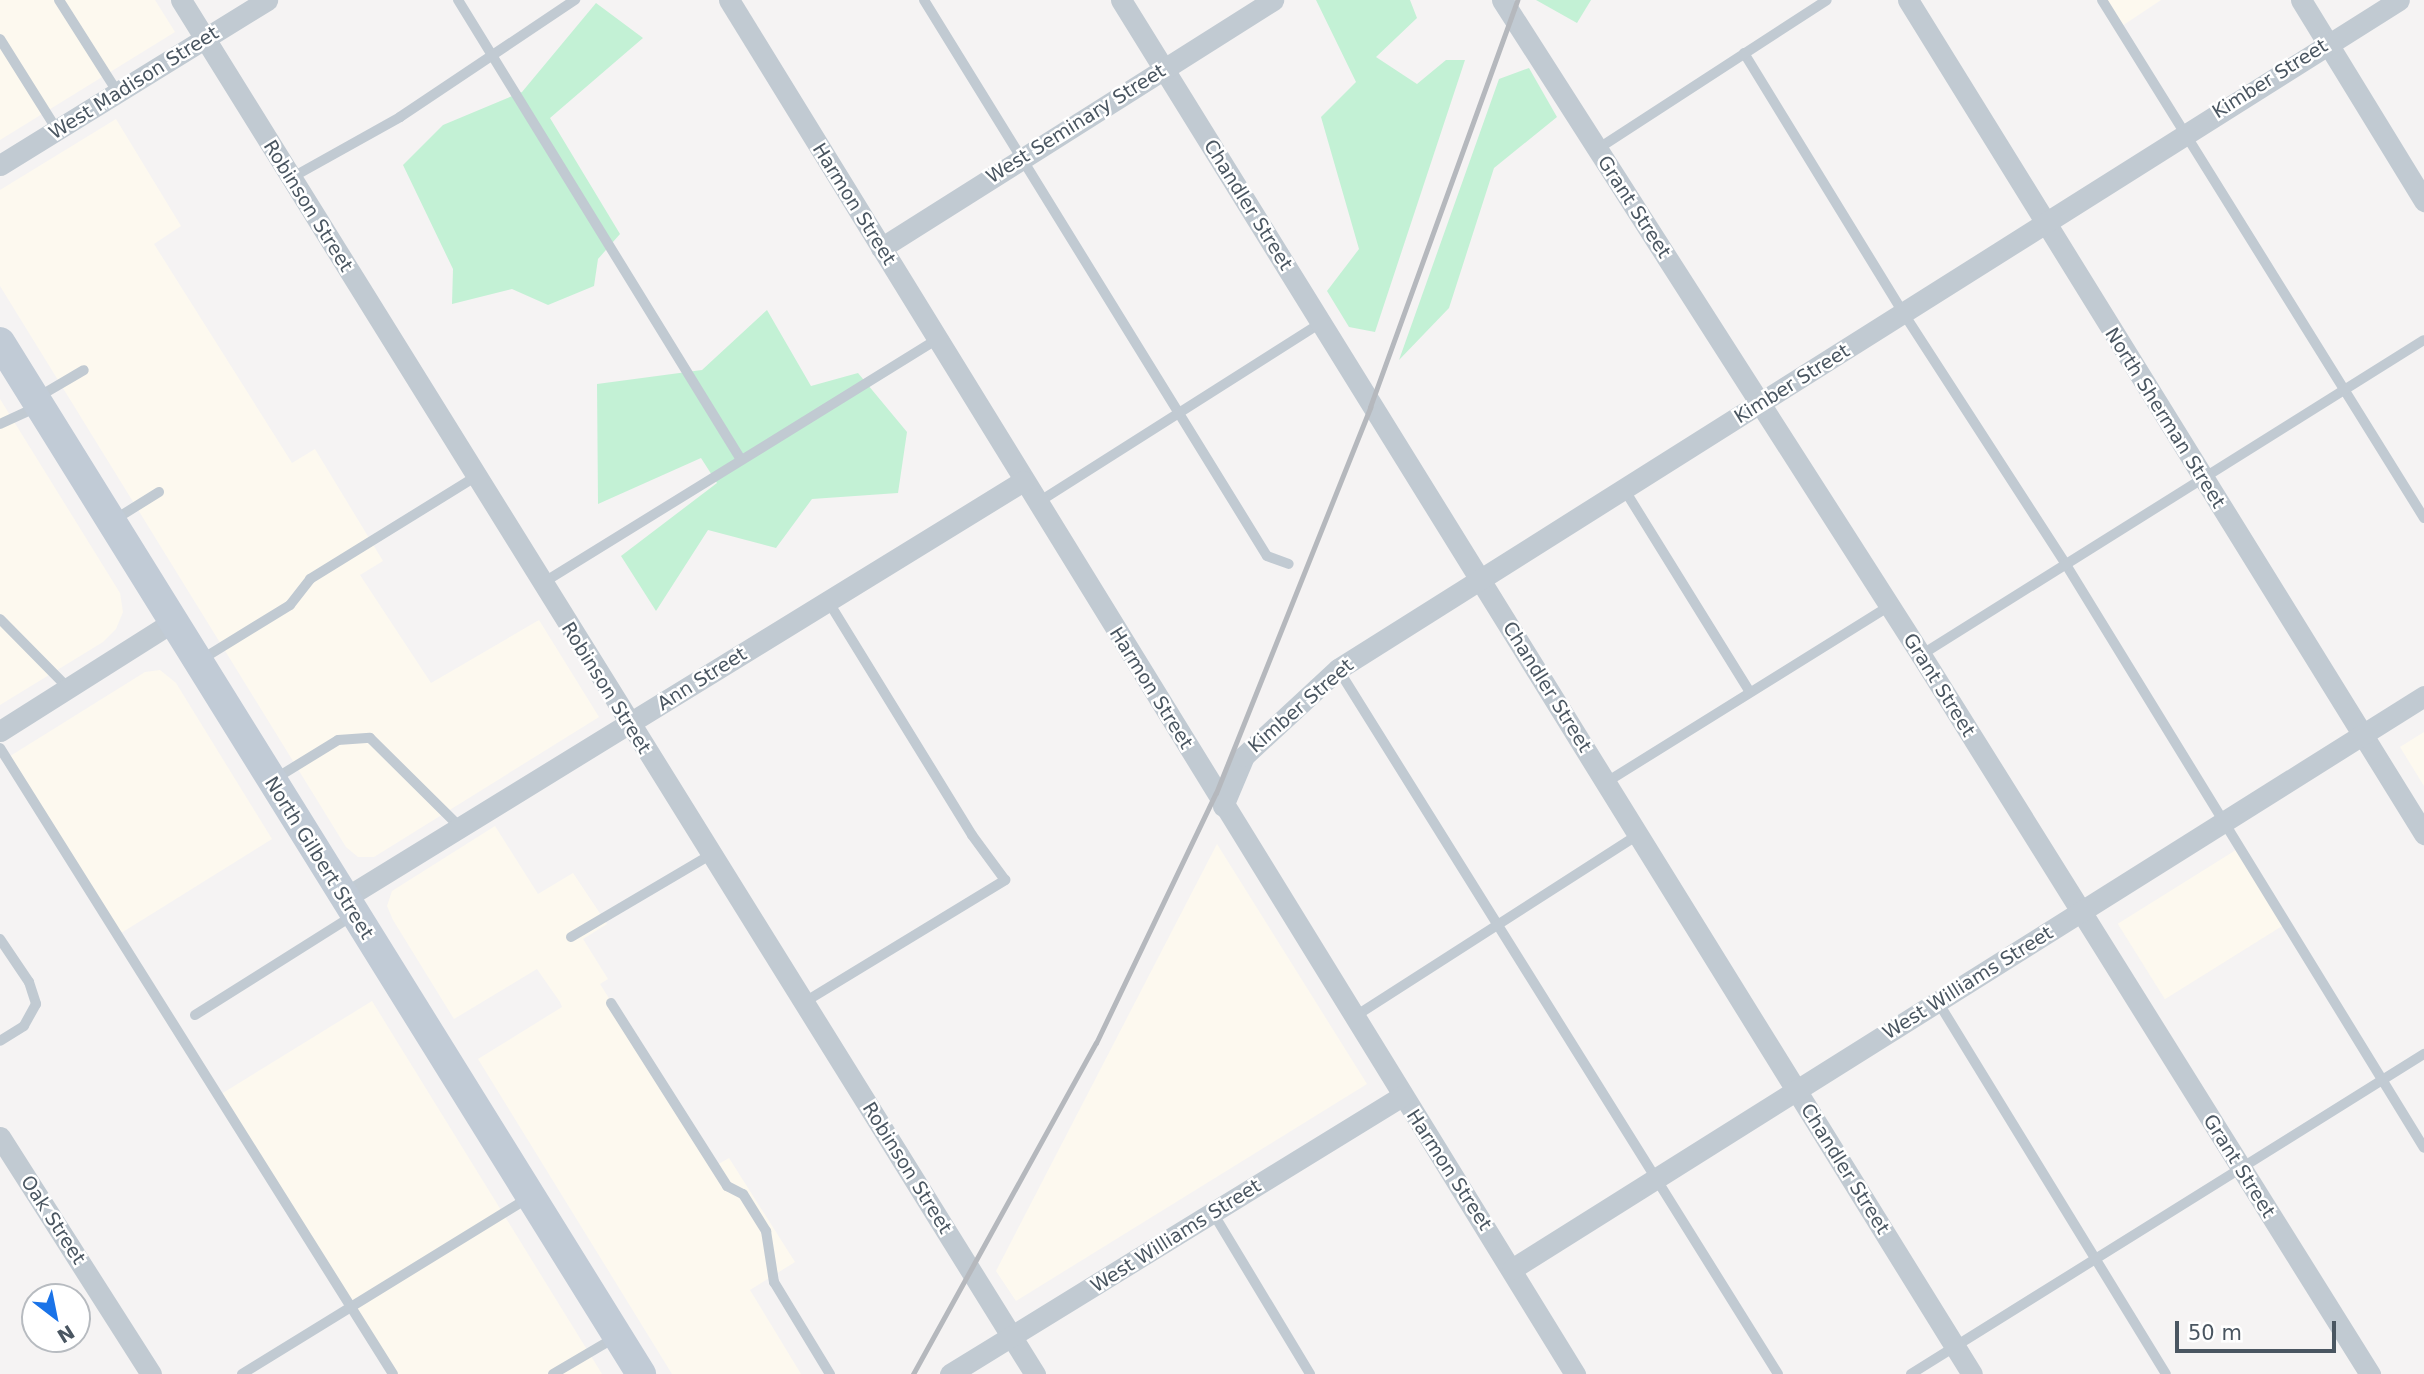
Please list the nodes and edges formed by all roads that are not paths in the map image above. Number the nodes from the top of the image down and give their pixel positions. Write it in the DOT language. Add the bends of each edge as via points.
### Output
graph roads {
  1 [pos="59,0"];
  2 [pos="181,0"];
  3 [pos="267,0"];
  4 [pos="457,0"];
  5 [pos="575,0"];
  6 [pos="729,0"];
  7 [pos="924,0"];
  8 [pos="1121,0"];
  9 [pos="1273,0"];
  10 [pos="1502,0"];
  11 [pos="1826,0"];
  12 [pos="1908,0"];
  13 [pos="2102,0"];
  14 [pos="2301,0"];
  15 [pos="2399,0"];
  16 [pos="206,38"];
  17 [pos="0,39"];
  18 [pos="2328,43"];
  19 [pos="1744,54"];
  20 [pos="491,57"];
  21 [pos="1163,69"];
  22 [pos="118,93"];
  23 [pos="57,130"];
  24 [pos="2184,134"];
  25 [pos="1596,150"];
  26 [pos="1021,158"];
  27 [pos="0,165"];
  28 [pos="291,178"];
  29 [pos="2424,201"];
  30 [pos="2046,224"];
  31 [pos="881,248"];
  32 [pos="1904,314"];
  33 [pos="1322,321"];
  34 [pos="938,339"];
  35 [pos="2424,340"];
  36 [pos="0,342"];
  37 [pos="84,370"];
  38 [pos="2343,390"];
  39 [pos="38,402"];
  40 [pos="1762,404"];
  41 [pos="1177,413"];
  42 [pos="0,424"];
  43 [pos="740,458"];
  44 [pos="475,477"];
  45 [pos="2202,478"];
  46 [pos="1023,481"];
  47 [pos="1624,489"];
  48 [pos="159,492"];
  49 [pos="1037,503"];
  50 [pos="2424,518"];
  51 [pos="110,523"];
  52 [pos="2065,563"];
  53 [pos="1289,564"];
  54 [pos="1480,579"];
  55 [pos="541,584"];
  56 [pos="828,601"];
  57 [pos="1889,606"];
  58 [pos="0,619"];
  59 [pos="171,623"];
  60 [pos="1921,655"];
  61 [pos="196,663"];
  62 [pos="1338,669"];
  63 [pos="68,688"];
  64 [pos="1750,692"];
  65 [pos="2424,696"];
  66 [pos="628,724"];
  67 [pos="0,731"];
  68 [pos="2362,734"];
  69 [pos="0,748"];
  70 [pos="271,782"];
  71 [pos="1605,783"];
  72 [pos="1223,806"];
  73 [pos="2224,820"];
  74 [pos="460,827"];
  75 [pos="2424,834"];
  76 [pos="1638,835"];
  77 [pos="710,855"];
  78 [pos="350,906"];
  79 [pos="2080,914"];
  80 [pos="1497,925"];
  81 [pos="570,937"];
  82 [pos="0,939"];
  83 [pos="1938,1002"];
  84 [pos="611,1003"];
  85 [pos="803,1003"];
  86 [pos="195,1015"];
  87 [pos="1354,1017"];
  88 [pos="0,1041"];
  89 [pos="2424,1054"];
  90 [pos="2382,1080"];
  91 [pos="1797,1091"];
  92 [pos="1402,1096"];
  93 [pos="0,1137"];
  94 [pos="2424,1148"];
  95 [pos="2241,1169"];
  96 [pos="1656,1180"];
  97 [pos="531,1196"];
  98 [pos="1213,1213"];
  99 [pos="2098,1261"];
  100 [pos="1512,1269"];
  101 [pos="352,1310"];
  102 [pos="618,1336"];
  103 [pos="1012,1337"];
  104 [pos="1955,1347"];
  105 [pos="953,1373"];
  106 [pos="151,1374"];
  107 [pos="242,1374"];
  108 [pos="393,1374"];
  109 [pos="554,1374"];
  110 [pos="641,1374"];
  111 [pos="830,1374"];
  112 [pos="1035,1374"];
  113 [pos="1310,1374"];
  114 [pos="1575,1374"];
  115 [pos="1779,1374"];
  116 [pos="1911,1374"];
  117 [pos="1972,1374"];
  118 [pos="2166,1374"];
  119 [pos="2370,1374"];
  1 -- 22 [label="lane"];
  2 -- 16 [label="street, Robinson Street"];
  3 -- 16 [label="street, West Madison Street"];
  4 -- 20 [label="lane"];
  5 -- 20 [label="lane"];
  6 -- 31 [label="street, Harmon Street"];
  7 -- 26 [label="lane"];
  8 -- 21 [label="street, Chandler Street"];
  9 -- 21 [label="street, West Seminary Street"];
  10 -- 25 [label="street, Grant Street"];
  11 -- 19 [label="lane"];
  12 -- 30 [label="street, North Sherman Street"];
  13 -- 24 [label="lane"];
  14 -- 18 [label="street"];
  15 -- 18 [label="street, Kimber Street"];
  16 -- 22 [label="street, West Madison Street"];
  16 -- 28 [label="street, Robinson Street"];
  17 -- 23 [label="lane"];
  18 -- 24 [label="street, Kimber Street"];
  18 -- 29 [label="street"];
  19 -- 25 [label="lane"];
  19 -- 32 [label="lane"];
  20 -- 28 [label="lane" via="400,117"];
  20 -- 43 [label="lane"];
  21 -- 26 [label="street, West Seminary Street"];
  21 -- 33 [label="street, Chandler Street"];
  22 -- 23 [label="street, West Madison Street"];
  23 -- 27 [label="street, West Madison Street"];
  24 -- 30 [label="street, Kimber Street"];
  24 -- 38 [label="lane"];
  25 -- 40 [label="street, Grant Street"];
  26 -- 31 [label="street, West Seminary Street"];
  26 -- 41 [label="lane"];
  28 -- 44 [label="street, Robinson Street"];
  30 -- 32 [label="street, Kimber Street"];
  30 -- 45 [label="street, North Sherman Street"];
  31 -- 34 [label="street, Harmon Street"];
  32 -- 40 [label="street, Kimber Street"];
  32 -- 52 [label="lane"];
  33 -- 41 [label="lane"];
  33 -- 54 [label="street, Chandler Street" via="1370,407"];
  34 -- 43 [label="lane"];
  34 -- 46 [label="street, Harmon Street"];
  35 -- 38 [label="lane"];
  36 -- 39 [label="main road, North Gilbert Street"];
  37 -- 39 [label="lane"];
  38 -- 45 [label="lane"];
  38 -- 50 [label="lane"];
  39 -- 42 [label="lane"];
  39 -- 51 [label="main road, North Gilbert Street"];
  40 -- 47 [label="street, Kimber Street"];
  40 -- 57 [label="street, Grant Street"];
  41 -- 49 [label="lane"];
  41 -- 53 [label="lane" via="1267,556"];
  43 -- 55 [label="lane"];
  44 -- 55 [label="street, Robinson Street"];
  44 -- 61 [label="lane" via="310,579 290,605"];
  45 -- 52 [label="lane"];
  45 -- 68 [label="street, North Sherman Street"];
  46 -- 49 [label="street, Harmon Street"];
  46 -- 56 [label="street, Ann Street"];
  47 -- 54 [label="street, Kimber Street"];
  47 -- 64 [label="lane"];
  48 -- 51 [label="lane"];
  49 -- 72 [label="street, Harmon Street"];
  51 -- 59 [label="main road, North Gilbert Street"];
  52 -- 60 [label="lane"];
  52 -- 73 [label="lane"];
  54 -- 62 [label="street, Kimber Street"];
  54 -- 71 [label="street, Chandler Street"];
  55 -- 66 [label="street, Robinson Street"];
  56 -- 66 [label="street, Ann Street"];
  56 -- 85 [label="lane" via="972,835 1005,880"];
  57 -- 60 [label="street, Grant Street"];
  57 -- 64 [label="lane"];
  58 -- 63 [label="lane"];
  59 -- 61 [label="main road, North Gilbert Street"];
  59 -- 63 [label="street"];
  60 -- 79 [label="street, Grant Street"];
  61 -- 70 [label="main road, North Gilbert Street"];
  62 -- 72 [label="street, Kimber Street" via="1244,756"];
  62 -- 80 [label="lane"];
  63 -- 67 [label="street"];
  64 -- 71 [label="lane"];
  65 -- 68 [label="street, West Williams Street"];
  66 -- 74 [label="street, Ann Street"];
  66 -- 77 [label="street, Robinson Street"];
  68 -- 73 [label="street, West Williams Street"];
  68 -- 75 [label="street, North Sherman Street"];
  69 -- 101 [label="lane"];
  70 -- 74 [label="lane" via="338,740 370,738"];
  70 -- 78 [label="main road, North Gilbert Street"];
  71 -- 76 [label="street, Chandler Street"];
  72 -- 87 [label="street, Harmon Street"];
  73 -- 79 [label="street, West Williams Street"];
  73 -- 90 [label="lane"];
  74 -- 78 [label="street, Ann Street"];
  76 -- 80 [label="lane"];
  76 -- 91 [label="street, Chandler Street"];
  77 -- 81 [label="lane"];
  77 -- 85 [label="street, Robinson Street"];
  78 -- 86 [label="lane"];
  78 -- 97 [label="main road, North Gilbert Street"];
  79 -- 83 [label="street, West Williams Street"];
  79 -- 95 [label="street, Grant Street"];
  80 -- 87 [label="lane"];
  80 -- 96 [label="lane"];
  82 -- 88 [label="lane" via="29,982 36,1004 24,1026"];
  83 -- 91 [label="street, West Williams Street"];
  83 -- 99 [label="lane"];
  84 -- 111 [label="lane" via="727,1185 743,1194 766,1231 774,1282"];
  85 -- 103 [label="street, Robinson Street"];
  87 -- 92 [label="street, Harmon Street"];
  89 -- 90 [label="lane"];
  90 -- 94 [label="lane"];
  90 -- 95 [label="lane"];
  91 -- 96 [label="street, West Williams Street"];
  91 -- 104 [label="street, Chandler Street"];
  92 -- 98 [label="street, West Williams Street"];
  92 -- 100 [label="street, Harmon Street"];
  93 -- 106 [label="street, Oak Street"];
  95 -- 99 [label="lane"];
  95 -- 119 [label="street, Grant Street"];
  96 -- 100 [label="street, West Williams Street"];
  96 -- 115 [label="lane"];
  97 -- 101 [label="lane"];
  97 -- 102 [label="main road, North Gilbert Street"];
  98 -- 103 [label="street, West Williams Street"];
  98 -- 113 [label="lane"];
  99 -- 104 [label="lane"];
  99 -- 118 [label="lane"];
  100 -- 114 [label="street, Harmon Street"];
  101 -- 107 [label="lane"];
  101 -- 108 [label="lane"];
  102 -- 109 [label="lane"];
  102 -- 110 [label="main road, North Gilbert Street"];
  103 -- 105 [label="street, West Williams Street"];
  103 -- 112 [label="street, Robinson Street"];
  104 -- 116 [label="lane"];
  104 -- 117 [label="street, Chandler Street"];
}
